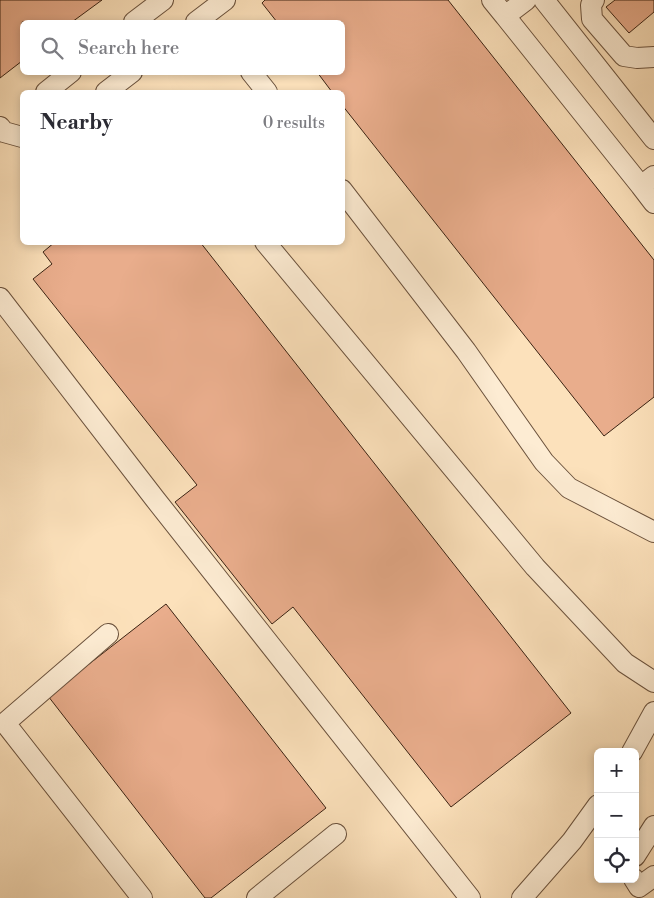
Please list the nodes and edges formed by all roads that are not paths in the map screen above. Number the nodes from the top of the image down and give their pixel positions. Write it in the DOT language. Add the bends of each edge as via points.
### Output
graph roads {
  1 [pos="163,0"];
  2 [pos="225,0"];
  3 [pos="492,0"];
  4 [pos="526,0"];
  5 [pos="544,0"];
  6 [pos="594,0"];
  7 [pos="505,16"];
  8 [pos="137,20"];
  9 [pos="204,20"];
  10 [pos="654,57"];
  11 [pos="67,75"];
  12 [pos="128,75"];
  13 [pos="253,75"];
  14 [pos="48,90"];
  15 [pos="109,90"];
  16 [pos="265,90"];
  17 [pos="0,127"];
  18 [pos="20,136"];
  19 [pos="654,139"];
  20 [pos="647,181"];
  21 [pos="345,194"];
  22 [pos="654,203"];
  23 [pos="268,245"];
  24 [pos="0,298"];
  25 [pos="654,532"];
  26 [pos="108,634"];
  27 [pos="654,682"];
  28 [pos="654,712"];
  29 [pos="634,748"];
  30 [pos="594,811"];
  31 [pos="654,826"];
  32 [pos="336,834"];
  33 [pos="639,850"];
  34 [pos="142,898"];
  35 [pos="257,898"];
  36 [pos="470,898"];
  37 [pos="522,898"];
  1 -- 8 [label="street"];
  2 -- 9 [label="street"];
  3 -- 7 [label="street"];
  4 -- 7 [label="street"];
  5 -- 19 [label="street"];
  6 -- 10 [label="street" via="592,18 624,56"];
  7 -- 20 [label="street"];
  11 -- 14 [label="street"];
  12 -- 15 [label="street"];
  13 -- 16 [label="street"];
  17 -- 18 [label="street" via="4,132"];
  20 -- 22 [label="street"];
  21 -- 25 [label="street" via="466,351 544,462 569,488"];
  23 -- 27 [label="street" via="536,567 625,664"];
  24 -- 36 [label="street" via="154,499"];
  26 -- 34 [label="street" via="5,722"];
  28 -- 29 [label="street"];
  30 -- 37 [label="street"];
  31 -- 33 [label="street"];
  32 -- 35 [label="street"];
}
